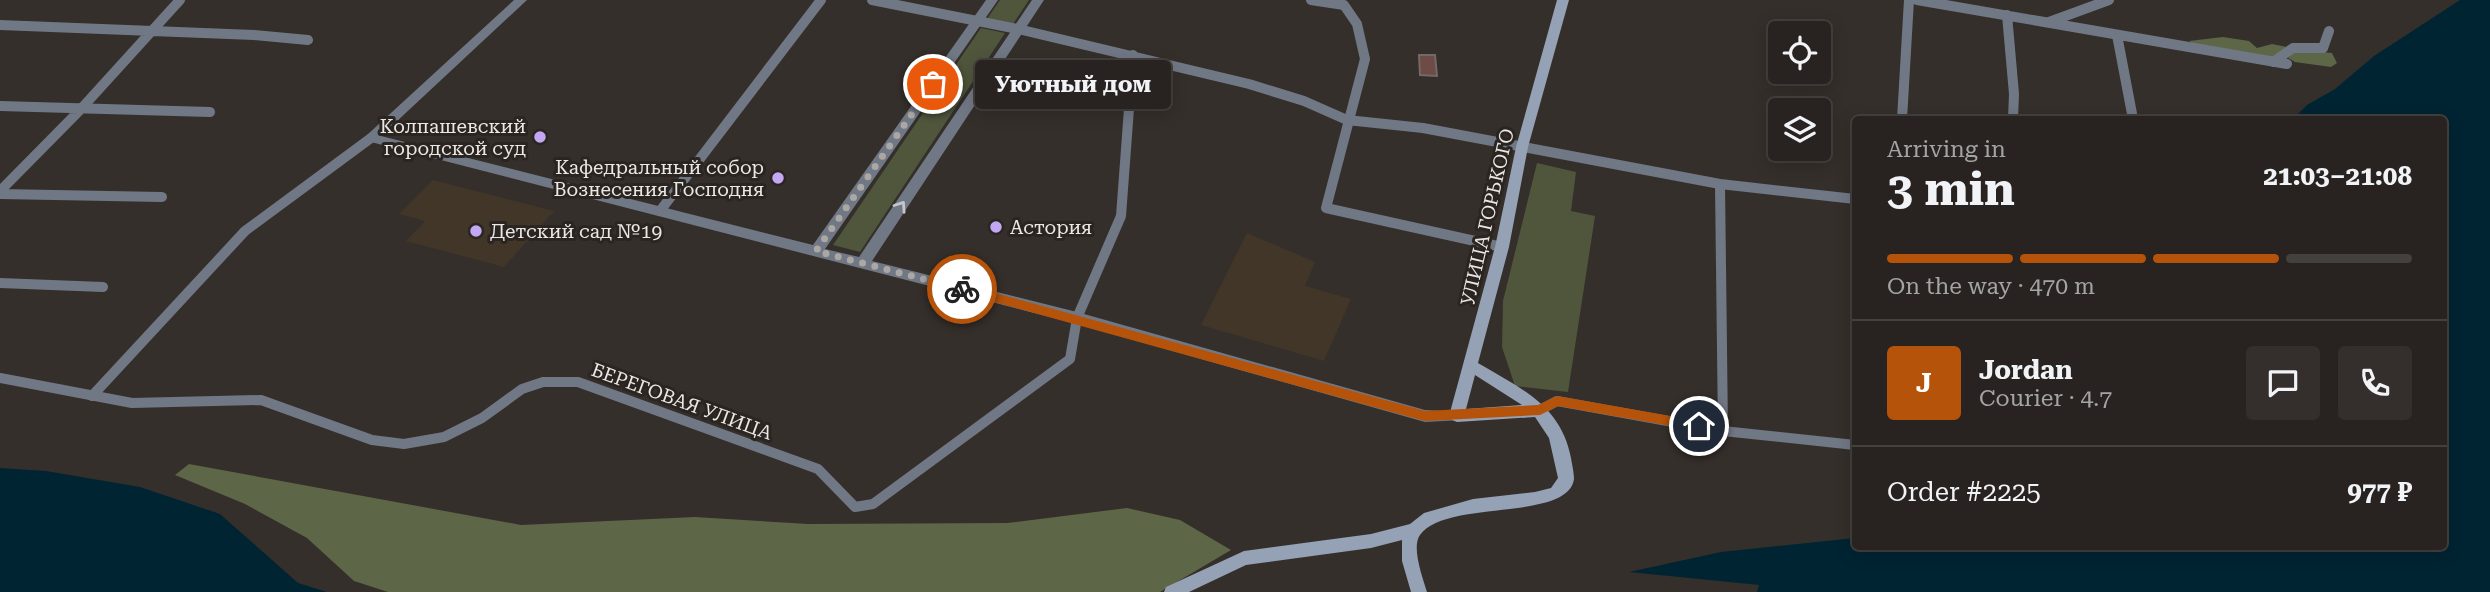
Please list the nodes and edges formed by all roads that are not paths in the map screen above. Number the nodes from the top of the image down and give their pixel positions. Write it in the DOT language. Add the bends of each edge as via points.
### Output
graph roads {
  1 [pos="180,0"];
  2 [pos="521,0"];
  3 [pos="821,0"];
  4 [pos="872,0"];
  5 [pos="992,0"];
  6 [pos="1038,0"];
  7 [pos="1311,0"];
  8 [pos="1563,0"];
  9 [pos="1909,0"];
  10 [pos="1917,0"];
  11 [pos="2109,0"];
  12 [pos="2007,15"];
  13 [pos="977,21"];
  14 [pos="2048,22"];
  15 [pos="0,25"];
  16 [pos="1018,29"];
  17 [pos="153,30"];
  18 [pos="2329,31"];
  19 [pos="2117,35"];
  20 [pos="308,40"];
  21 [pos="1133,55"];
  22 [pos="2273,62"];
  23 [pos="2287,64"];
  24 [pos="0,106"];
  25 [pos="80,110"];
  26 [pos="210,112"];
  27 [pos="1902,116"];
  28 [pos="2013,116"];
  29 [pos="2132,116"];
  30 [pos="1347,120"];
  31 [pos="371,138"];
  32 [pos="1522,147"];
  33 [pos="1720,184"];
  34 [pos="0,192"];
  35 [pos="162,197"];
  36 [pos="1852,199"];
  37 [pos="660,211"];
  38 [pos="1502,247"];
  39 [pos="816,251"];
  40 [pos="863,263"];
  41 [pos="0,283"];
  42 [pos="103,287"];
  43 [pos="1077,318"];
  44 [pos="1472,366"];
  45 [pos="0,378"];
  46 [pos="92,396"];
  47 [pos="1540,410"];
  48 [pos="1457,416"];
  49 [pos="1723,430"];
  50 [pos="1852,445"];
  51 [pos="1414,530"];
  52 [pos="1172,592"];
  53 [pos="1419,592"];
  1 -- 17 [label="street"];
  2 -- 31 [label="street"];
  3 -- 37 [label="street"];
  4 -- 13 [label="street"];
  5 -- 13 [label="street"];
  6 -- 16 [label="street"];
  7 -- 30 [label="street" via="1343,5 1357,24 1365,59"];
  8 -- 32 [label="main road, УЛИЦА ГОРЬКОГО"];
  9 -- 27 [label="street"];
  10 -- 12 [label="street"];
  11 -- 14 [label="street"];
  12 -- 14 [label="street"];
  12 -- 28 [label="street"];
  13 -- 16 [label="street"];
  13 -- 39 [label="street"];
  14 -- 19 [label="street"];
  15 -- 17 [label="street"];
  16 -- 21 [label="street"];
  40 -- 16 [label="street, one-way"];
  17 -- 20 [label="street"];
  17 -- 25 [label="street"];
  18 -- 22 [label="street" via="2323,48 2293,48"];
  19 -- 22 [label="street"];
  19 -- 29 [label="street"];
  21 -- 30 [label="street" via="1249,84"];
  21 -- 43 [label="street" via="1121,216"];
  22 -- 23 [label="street"];
  24 -- 25 [label="street"];
  25 -- 26 [label="street"];
  25 -- 34 [label="street"];
  30 -- 32 [label="street" via="1423,128"];
  30 -- 38 [label="street" via="1326,208"];
  31 -- 37 [label="street"];
  31 -- 46 [label="street" via="245,231"];
  32 -- 33 [label="street"];
  32 -- 38 [label="main road, УЛИЦА ГОРЬКОГО"];
  33 -- 36 [label="street"];
  33 -- 49 [label="street"];
  34 -- 35 [label="street"];
  37 -- 39 [label="street"];
  38 -- 44 [label="main road, УЛИЦА ГОРЬКОГО"];
  39 -- 40 [label="street"];
  40 -- 43 [label="street"];
  41 -- 42 [label="street"];
  43 -- 46 [label="street, БЕРЕГОВАЯ УЛИЦА" via="1070,359 873,504 855,507 818,469 578,382 543,382 522,389 482,418 444,437 404,444 372,440 261,400 132,403"];
  43 -- 48 [label="street" via="1425,416"];
  44 -- 47 [label="main road"];
  44 -- 48 [label="main road, УЛИЦА ГОРЬКОГО"];
  45 -- 46 [label="street, БЕРЕГОВАЯ УЛИЦА"];
  47 -- 48 [label="main road"];
  47 -- 49 [label="street" via="1557,401"];
  47 -- 51 [label="main road" via="1558,434 1564,460 1566,480 1556,493 1473,506 1430,518"];
  49 -- 50 [label="street"];
  51 -- 52 [label="main road" via="1371,541 1244,558"];
  51 -- 53 [label="main road" via="1409,538 1410,557"];
}
